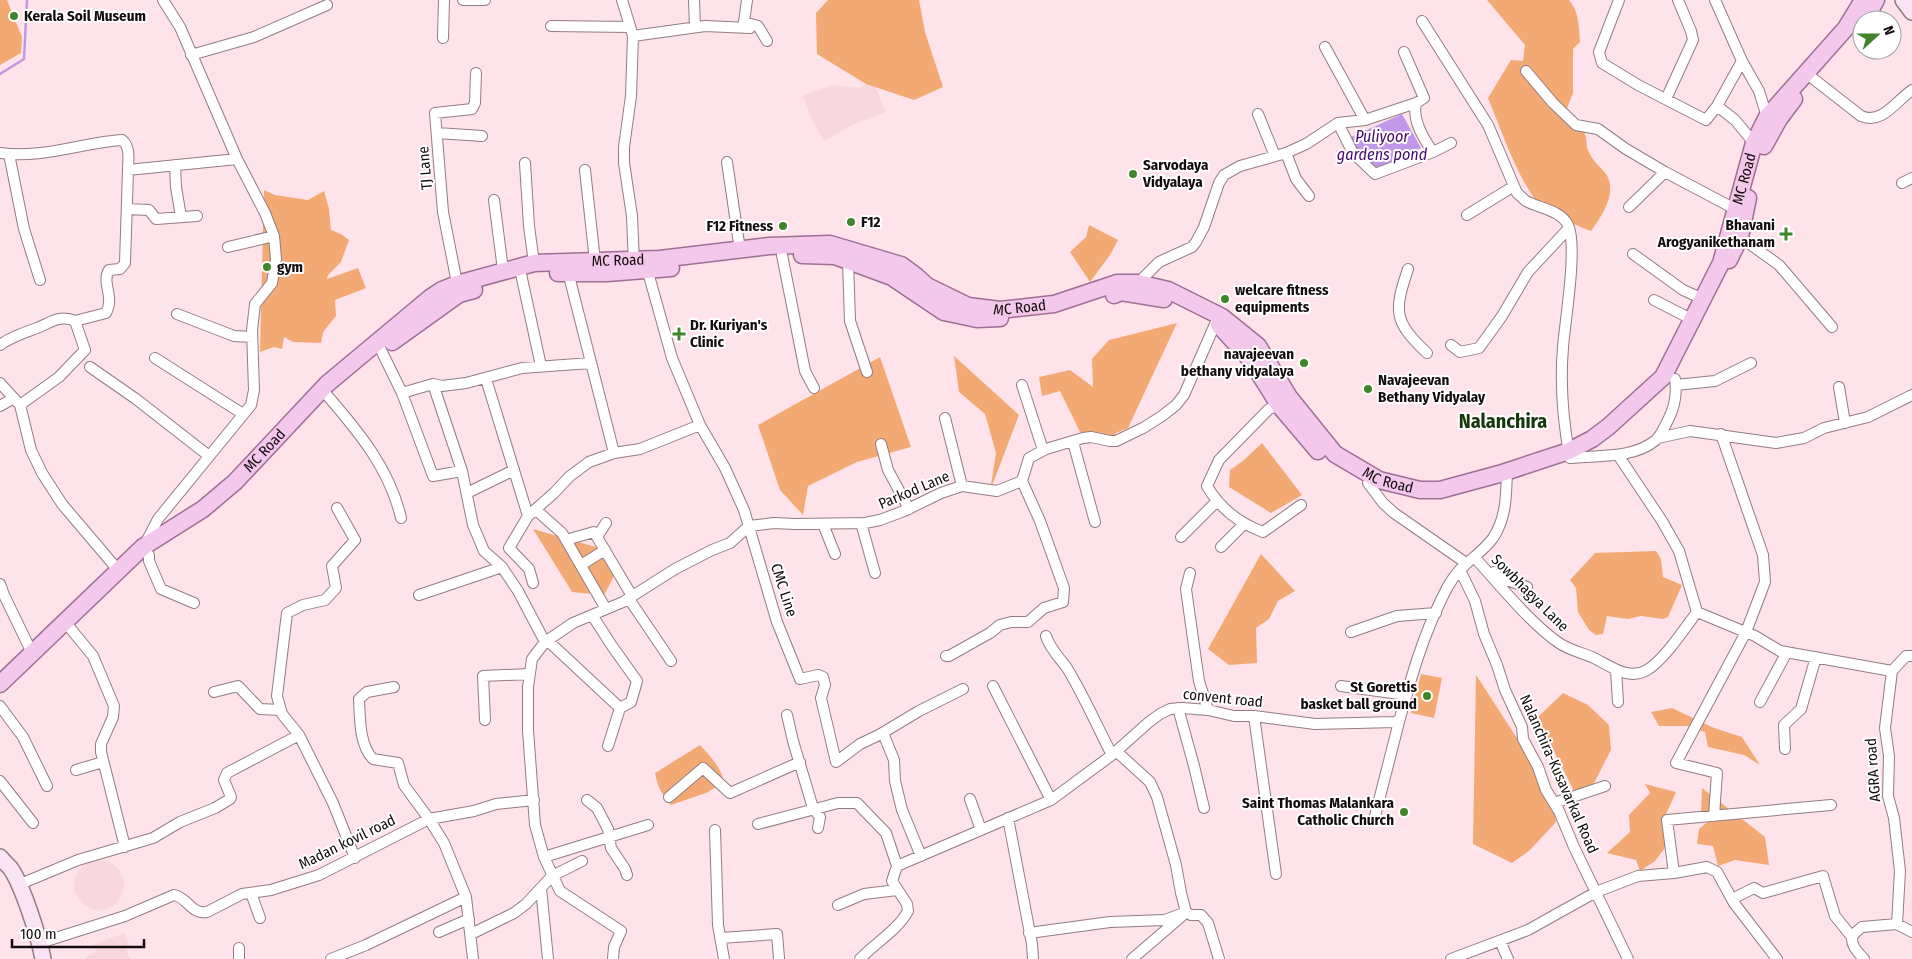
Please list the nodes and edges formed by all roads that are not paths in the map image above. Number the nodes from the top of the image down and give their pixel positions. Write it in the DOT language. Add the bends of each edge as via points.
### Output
graph roads {
  1 [pos="163,0"];
  2 [pos="444,0"];
  3 [pos="463,0"];
  4 [pos="485,0"];
  5 [pos="622,0"];
  6 [pos="694,0"];
  7 [pos="747,0"];
  8 [pos="1619,0"];
  9 [pos="1678,0"];
  10 [pos="1716,0"];
  11 [pos="1862,0"];
  12 [pos="1903,0"];
  13 [pos="327,5"];
  14 [pos="1912,12"];
  15 [pos="1422,21"];
  16 [pos="551,26"];
  17 [pos="695,27"];
  18 [pos="750,28"];
  19 [pos="631,31"];
  20 [pos="1852,34"];
  21 [pos="443,38"];
  22 [pos="767,41"];
  23 [pos="1325,48"];
  24 [pos="1404,52"];
  25 [pos="190,55"];
  26 [pos="1742,61"];
  27 [pos="1526,71"];
  28 [pos="476,73"];
  29 [pos="1811,77"];
  30 [pos="1912,90"];
  31 [pos="1666,99"];
  32 [pos="1416,103"];
  33 [pos="1717,106"];
  34 [pos="1258,114"];
  35 [pos="1773,115"];
  36 [pos="1364,120"];
  37 [pos="1338,123"];
  38 [pos="437,134"];
  39 [pos="482,136"];
  40 [pos="1451,142"];
  41 [pos="1754,143"];
  42 [pos="1433,152"];
  43 [pos="1286,153"];
  44 [pos="4,154"];
  45 [pos="1275,156"];
  46 [pos="237,159"];
  47 [pos="727,162"];
  48 [pos="525,164"];
  49 [pos="174,165"];
  50 [pos="128,170"];
  51 [pos="585,170"];
  52 [pos="1665,172"];
  53 [pos="1912,178"];
  54 [pos="1902,183"];
  55 [pos="1514,186"];
  56 [pos="1309,196"];
  57 [pos="494,200"];
  58 [pos="1629,207"];
  59 [pos="127,209"];
  60 [pos="1735,209"];
  61 [pos="197,216"];
  62 [pos="1467,216"];
  63 [pos="181,217"];
  64 [pos="1569,228"];
  65 [pos="274,236"];
  66 [pos="1740,237"];
  67 [pos="228,247"];
  68 [pos="740,250"];
  69 [pos="1633,254"];
  70 [pos="782,255"];
  71 [pos="594,261"];
  72 [pos="848,261"];
  73 [pos="534,263"];
  74 [pos="640,265"];
  75 [pos="1408,269"];
  76 [pos="503,270"];
  77 [pos="568,272"];
  78 [pos="521,274"];
  79 [pos="40,280"];
  80 [pos="1138,283"];
  81 [pos="458,289"];
  82 [pos="1703,299"];
  83 [pos="1654,300"];
  84 [pos="177,314"];
  85 [pos="1693,320"];
  86 [pos="75,321"];
  87 [pos="1216,322"];
  88 [pos="1832,327"];
  89 [pos="252,337"];
  90 [pos="0,345"];
  91 [pos="1451,345"];
  92 [pos="381,350"];
  93 [pos="1427,353"];
  94 [pos="155,358"];
  95 [pos="591,363"];
  96 [pos="1751,363"];
  97 [pos="541,366"];
  98 [pos="90,367"];
  99 [pos="867,372"];
  100 [pos="486,378"];
  101 [pos="1675,382"];
  102 [pos="0,383"];
  103 [pos="433,384"];
  104 [pos="1022,385"];
  105 [pos="1839,387"];
  106 [pos="814,388"];
  107 [pos="402,393"];
  108 [pos="326,394"];
  109 [pos="1912,395"];
  110 [pos="17,402"];
  111 [pos="1280,405"];
  112 [pos="0,406"];
  113 [pos="243,414"];
  114 [pos="946,418"];
  115 [pos="1845,423"];
  116 [pos="700,425"];
  117 [pos="1720,434"];
  118 [pos="1658,438"];
  119 [pos="1073,442"];
  120 [pos="881,444"];
  121 [pos="1043,450"];
  122 [pos="614,453"];
  123 [pos="1570,454"];
  124 [pos="1618,454"];
  125 [pos="209,456"];
  126 [pos="514,470"];
  127 [pos="462,471"];
  128 [pos="1507,476"];
  129 [pos="1022,482"];
  130 [pos="1368,484"];
  131 [pos="962,486"];
  132 [pos="467,493"];
  133 [pos="1216,502"];
  134 [pos="1301,505"];
  135 [pos="337,508"];
  136 [pos="909,509"];
  137 [pos="532,513"];
  138 [pos="401,518"];
  139 [pos="1095,522"];
  140 [pos="606,523"];
  141 [pos="861,523"];
  142 [pos="822,524"];
  143 [pos="1244,524"];
  144 [pos="749,526"];
  145 [pos="598,537"];
  146 [pos="1181,538"];
  147 [pos="566,540"];
  148 [pos="1222,547"];
  149 [pos="605,550"];
  150 [pos="146,551"];
  151 [pos="835,554"];
  152 [pos="1470,561"];
  153 [pos="581,564"];
  154 [pos="502,567"];
  155 [pos="118,570"];
  156 [pos="875,573"];
  157 [pos="1190,573"];
  158 [pos="533,583"];
  159 [pos="0,584"];
  160 [pos="1527,587"];
  161 [pos="419,595"];
  162 [pos="630,598"];
  163 [pos="194,603"];
  164 [pos="606,609"];
  165 [pos="1697,612"];
  166 [pos="1436,613"];
  167 [pos="592,615"];
  168 [pos="70,628"];
  169 [pos="1351,632"];
  170 [pos="1746,632"];
  171 [pos="1046,636"];
  172 [pos="546,641"];
  173 [pos="1787,652"];
  174 [pos="32,653"];
  175 [pos="946,656"];
  176 [pos="1912,656"];
  177 [pos="1816,657"];
  178 [pos="671,661"];
  179 [pos="1617,671"];
  180 [pos="1892,672"];
  181 [pos="530,674"];
  182 [pos="0,684"];
  183 [pos="993,686"];
  184 [pos="1341,686"];
  185 [pos="394,687"];
  186 [pos="963,689"];
  187 [pos="214,692"];
  188 [pos="1407,695"];
  189 [pos="0,696"];
  190 [pos="1618,702"];
  191 [pos="1760,702"];
  192 [pos="0,706"];
  193 [pos="620,708"];
  194 [pos="1178,708"];
  195 [pos="281,710"];
  196 [pos="1208,710"];
  197 [pos="787,715"];
  198 [pos="1254,716"];
  199 [pos="1400,718"];
  200 [pos="485,720"];
  201 [pos="883,733"];
  202 [pos="299,735"];
  203 [pos="608,746"];
  204 [pos="1785,749"];
  205 [pos="1114,753"];
  206 [pos="103,762"];
  207 [pos="800,762"];
  208 [pos="76,770"];
  209 [pos="0,781"];
  210 [pos="47,786"];
  211 [pos="1605,786"];
  212 [pos="669,796"];
  213 [pos="970,799"];
  214 [pos="534,800"];
  215 [pos="587,800"];
  216 [pos="1051,800"];
  217 [pos="1554,803"];
  218 [pos="1831,805"];
  219 [pos="813,808"];
  220 [pos="1204,808"];
  221 [pos="1375,816"];
  222 [pos="1714,816"];
  223 [pos="1008,818"];
  224 [pos="428,819"];
  225 [pos="34,823"];
  226 [pos="648,824"];
  227 [pos="758,824"];
  228 [pos="818,828"];
  229 [pos="715,830"];
  230 [pos="981,830"];
  231 [pos="610,836"];
  232 [pos="125,847"];
  233 [pos="921,856"];
  234 [pos="0,857"];
  235 [pos="544,857"];
  236 [pos="355,858"];
  237 [pos="582,861"];
  238 [pos="896,866"];
  239 [pos="1674,873"];
  240 [pos="627,874"];
  241 [pos="1276,874"];
  242 [pos="552,876"];
  243 [pos="18,885"];
  244 [pos="542,888"];
  245 [pos="897,890"];
  246 [pos="1596,892"];
  247 [pos="251,893"];
  248 [pos="466,897"];
  249 [pos="1732,899"];
  250 [pos="838,905"];
  251 [pos="1186,912"];
  252 [pos="260,918"];
  253 [pos="469,919"];
  254 [pos="1897,924"];
  255 [pos="439,932"];
  256 [pos="1912,932"];
  257 [pos="471,934"];
  258 [pos="1029,934"];
  259 [pos="1852,937"];
  260 [pos="721,938"];
  261 [pos="1500,941"];
  262 [pos="40,943"];
  263 [pos="240,948"];
  264 [pos="779,958"];
  265 [pos="43,959"];
  266 [pos="239,959"];
  267 [pos="331,959"];
  268 [pos="473,959"];
  269 [pos="548,959"];
  270 [pos="614,959"];
  271 [pos="724,959"];
  272 [pos="860,959"];
  273 [pos="1033,959"];
  274 [pos="1132,959"];
  275 [pos="1219,959"];
  276 [pos="1451,959"];
  277 [pos="1508,959"];
  278 [pos="1628,959"];
  279 [pos="1777,959"];
  280 [pos="1864,959"];
  1 -- 25 [label="street" via="180,27"];
  2 -- 21 [label="street"];
  3 -- 4 [label="street"];
  5 -- 19 [label="street, CMC Line"];
  6 -- 17 [label="street"];
  7 -- 22 [label="street" via="744,22 758,26"];
  8 -- 31 [label="street" via="1599,52 1602,63"];
  9 -- 31 [label="street" via="1693,40"];
  10 -- 26 [label="street"];
  11 -- 35 [label="main road, MC Road" via="1846,28"];
  12 -- 14 [label="main road"];
  13 -- 25 [label="street" via="254,37"];
  15 -- 55 [label="street" via="1488,125"];
  16 -- 19 [label="street"];
  17 -- 18 [label="street"];
  17 -- 19 [label="street"];
  19 -- 74 [label="street, CMC Line" via="631,96 624,163"];
  20 -- 29 [label="main road, MC Road"];
  23 -- 36 [label="street"];
  24 -- 32 [label="street" via="1424,98"];
  25 -- 46 [label="street"];
  26 -- 33 [label="street"];
  26 -- 35 [label="street"];
  27 -- 52 [label="street" via="1576,125 1598,130"];
  28 -- 38 [label="street, TJ Lane" via="475,106 469,110 435,113"];
  29 -- 30 [label="street" via="1869,120 1882,115"];
  29 -- 35 [label="main road, MC Road"];
  31 -- 33 [label="street" via="1706,120"];
  32 -- 36 [label="street"];
  32 -- 42 [label="street" via="1414,113"];
  33 -- 41 [label="street" via="1735,120"];
  34 -- 45 [label="street"];
  35 -- 41 [label="main road, MC Road"];
  35 -- 66 [label="main road, MC Road" via="1757,159"];
  36 -- 37 [label="street"];
  37 -- 42 [label="street" via="1353,153 1374,174"];
  37 -- 43 [label="street"];
  38 -- 39 [label="street"];
  38 -- 81 [label="street, TJ Lane" via="443,212"];
  40 -- 42 [label="street"];
  41 -- 60 [label="main road, MC Road"];
  43 -- 45 [label="street"];
  43 -- 56 [label="street" via="1296,179"];
  44 -- 50 [label="street" via="47,153 122,140 128,152"];
  44 -- 79 [label="street"];
  45 -- 80 [label="street" via="1240,166 1224,175 1196,242 1159,262"];
  46 -- 49 [label="street"];
  46 -- 65 [label="street"];
  47 -- 68 [label="street"];
  48 -- 73 [label="street"];
  49 -- 50 [label="street"];
  49 -- 63 [label="street"];
  50 -- 59 [label="street"];
  51 -- 71 [label="street"];
  52 -- 58 [label="street"];
  52 -- 60 [label="street"];
  53 -- 54 [label="street"];
  55 -- 62 [label="street"];
  55 -- 64 [label="street" via="1525,200 1564,219"];
  57 -- 76 [label="street"];
  59 -- 63 [label="street" via="149,210 156,219"];
  59 -- 86 [label="street" via="126,263 120,269 109,270 106,275 110,305 106,313"];
  60 -- 82 [label="main road, MC Road" via="1721,262"];
  61 -- 63 [label="street"];
  64 -- 91 [label="street" via="1528,272 1478,348 1460,352"];
  64 -- 123 [label="street" via="1571,265 1563,349 1563,408"];
  65 -- 67 [label="street"];
  65 -- 89 [label="street" via="276,258 272,283 255,304"];
  66 -- 88 [label="street" via="1779,265"];
  66 -- 101 [label="main road, MC Road"];
  68 -- 74 [label="main road, MC Road"];
  68 -- 80 [label="main road, MC Road" via="830,244 901,265 926,286 968,306 1000,310 1054,304 1117,284"];
  69 -- 82 [label="street" via="1683,290"];
  70 -- 72 [label="main road, MC Road" via="835,256"];
  70 -- 74 [label="main road, MC Road"];
  70 -- 106 [label="street" via="805,371"];
  71 -- 73 [label="main road, MC Road"];
  71 -- 74 [label="main road, MC Road"];
  72 -- 87 [label="main road, MC Road" via="892,276 944,312 977,319 1037,317 1121,292 1171,300"];
  72 -- 99 [label="street" via="850,321"];
  73 -- 76 [label="main road, MC Road"];
  74 -- 77 [label="main road, MC Road"];
  74 -- 116 [label="street, CMC Line" via="672,358"];
  75 -- 93 [label="street" via="1398,305 1400,318 1407,332"];
  76 -- 81 [label="main road, MC Road"];
  77 -- 78 [label="main road, MC Road"];
  77 -- 95 [label="street"];
  78 -- 81 [label="main road, MC Road"];
  78 -- 97 [label="street"];
  80 -- 128 [label="main road, MC Road" via="1168,290 1207,309 1258,346 1289,397 1335,454 1370,475 1420,490 1440,490"];
  81 -- 92 [label="main road, MC Road"];
  81 -- 150 [label="main road, MC Road" via="442,290 430,298 327,384 235,482"];
  82 -- 85 [label="main road, MC Road"];
  83 -- 85 [label="street"];
  84 -- 89 [label="street" via="234,336"];
  85 -- 123 [label="main road, MC Road" via="1663,377 1608,427"];
  86 -- 90 [label="street" via="52,320"];
  86 -- 110 [label="street" via="85,350 59,377"];
  87 -- 111 [label="main road, MC Road" via="1250,359"];
  87 -- 119 [label="street" via="1184,395 1176,405 1143,428 1116,441 1091,437"];
  89 -- 113 [label="street" via="254,390 251,405"];
  92 -- 107 [label="street"];
  92 -- 108 [label="main road, MC Road"];
  94 -- 113 [label="street"];
  95 -- 97 [label="street"];
  95 -- 122 [label="street"];
  96 -- 101 [label="street" via="1715,382"];
  97 -- 100 [label="street"];
  98 -- 125 [label="street"];
  100 -- 103 [label="street" via="442,386"];
  100 -- 126 [label="street"];
  101 -- 118 [label="street" via="1673,411"];
  101 -- 123 [label="main road, MC Road" via="1624,426 1585,451"];
  102 -- 110 [label="street"];
  103 -- 107 [label="street"];
  103 -- 127 [label="street"];
  104 -- 121 [label="street"];
  105 -- 115 [label="street"];
  107 -- 127 [label="street" via="433,476"];
  108 -- 138 [label="street" via="353,425 379,463"];
  108 -- 150 [label="main road, MC Road" via="226,501 188,531"];
  109 -- 115 [label="street" via="1868,417"];
  110 -- 112 [label="street"];
  110 -- 155 [label="street" via="31,450 42,473 62,504"];
  111 -- 130 [label="main road, MC Road" via="1327,461"];
  111 -- 133 [label="street" via="1269,409 1219,460 1207,486"];
  113 -- 125 [label="street"];
  114 -- 131 [label="street"];
  115 -- 117 [label="street" via="1824,428 1804,438 1776,443"];
  116 -- 122 [label="street" via="640,450"];
  116 -- 144 [label="street, CMC Line" via="725,468"];
  117 -- 118 [label="street" via="1690,431"];
  117 -- 170 [label="street" via="1763,556 1765,582"];
  118 -- 124 [label="street" via="1644,448"];
  119 -- 121 [label="street"];
  119 -- 139 [label="street"];
  120 -- 136 [label="street" via="888,470"];
  121 -- 129 [label="street" via="1029,458"];
  122 -- 137 [label="street" via="589,462"];
  123 -- 124 [label="street"];
  123 -- 128 [label="main road, MC Road"];
  124 -- 165 [label="street" via="1679,551"];
  125 -- 150 [label="street" via="158,518"];
  126 -- 132 [label="street"];
  126 -- 137 [label="street"];
  127 -- 132 [label="street"];
  128 -- 130 [label="main road, MC Road" via="1445,500 1389,492"];
  128 -- 152 [label="street" via="1506,502 1494,537"];
  129 -- 131 [label="street, Parkod Lane" via="997,491"];
  129 -- 175 [label="street" via="1064,588 1063,602 1044,608 1028,622 1000,625"];
  130 -- 152 [label="street" via="1394,512"];
  131 -- 136 [label="street, Parkod Lane"];
  132 -- 154 [label="street" via="473,525 484,551"];
  133 -- 143 [label="street"];
  133 -- 146 [label="street"];
  134 -- 143 [label="street" via="1263,532"];
  135 -- 195 [label="street" via="355,540 332,566 336,588 325,600 287,613 277,688"];
  136 -- 141 [label="street, Parkod Lane"];
  137 -- 147 [label="street" via="562,533"];
  137 -- 158 [label="street" via="509,548 529,569"];
  140 -- 145 [label="street"];
  141 -- 142 [label="street, Parkod Lane"];
  141 -- 156 [label="street"];
  142 -- 144 [label="street, Parkod Lane"];
  142 -- 151 [label="street"];
  143 -- 148 [label="street"];
  144 -- 162 [label="street" via="730,543 675,568"];
  144 -- 201 [label="street, CMC Line" via="778,622 800,679 823,677 825,685 820,698 836,762 860,744"];
  145 -- 147 [label="street" via="594,532"];
  145 -- 149 [label="street"];
  147 -- 153 [label="street"];
  149 -- 153 [label="street"];
  149 -- 162 [label="street"];
  150 -- 155 [label="main road, MC Road"];
  150 -- 163 [label="street" via="161,588"];
  150 -- 168 [label="main road, MC Road"];
  152 -- 160 [label="street" via="1498,577"];
  152 -- 166 [label="street" via="1442,598"];
  152 -- 179 [label="street, Sowbhagya Lane" via="1560,644"];
  152 -- 217 [label="street, Nalanchira-Kusavarkal Road" via="1475,601 1484,634 1522,727 1523,739"];
  153 -- 164 [label="street"];
  154 -- 161 [label="street"];
  154 -- 172 [label="street"];
  155 -- 174 [label="main road, MC Road"];
  157 -- 196 [label="street" via="1186,589 1199,681"];
  159 -- 174 [label="street"];
  162 -- 164 [label="street"];
  162 -- 178 [label="street"];
  164 -- 167 [label="street"];
  165 -- 170 [label="street"];
  165 -- 179 [label="street" via="1666,653 1647,670 1636,674"];
  166 -- 169 [label="street" via="1398,616"];
  166 -- 188 [label="street"];
  167 -- 172 [label="street"];
  167 -- 193 [label="street" via="637,682 631,702"];
  168 -- 189 [label="main road, MC Road"];
  168 -- 206 [label="street" via="93,656 114,706 113,717 101,744"];
  170 -- 173 [label="street"];
  170 -- 222 [label="street" via="1676,763 1717,773"];
  171 -- 205 [label="street"];
  172 -- 181 [label="street" via="532,660"];
  172 -- 193 [label="street"];
  173 -- 177 [label="street"];
  173 -- 191 [label="street"];
  174 -- 182 [label="main road, MC Road"];
  176 -- 180 [label="street" via="1906,656"];
  177 -- 180 [label="street"];
  177 -- 204 [label="street" via="1802,709 1784,725"];
  179 -- 190 [label="street"];
  180 -- 254 [label="street, AGRA road" via="1885,728 1888,796 1900,871"];
  181 -- 200 [label="street" via="483,676"];
  181 -- 214 [label="street" via="528,730"];
  183 -- 216 [label="street"];
  184 -- 188 [label="street"];
  185 -- 224 [label="street" via="367,692 359,699 363,734 373,759 398,763 404,785"];
  186 -- 201 [label="street, CMC Line"];
  187 -- 195 [label="street" via="238,686 260,709"];
  188 -- 199 [label="street"];
  192 -- 210 [label="street" via="23,737"];
  193 -- 203 [label="street"];
  194 -- 196 [label="street, convent road"];
  194 -- 205 [label="street, convent road" via="1160,714"];
  194 -- 220 [label="street"];
  195 -- 202 [label="street"];
  196 -- 198 [label="street, convent road" via="1234,716"];
  197 -- 207 [label="street"];
  198 -- 199 [label="street, convent road" via="1315,724 1391,723"];
  198 -- 241 [label="street"];
  199 -- 221 [label="street"];
  201 -- 233 [label="street" via="894,760 902,810"];
  202 -- 232 [label="street" via="226,773 224,780 230,799 153,838"];
  202 -- 236 [label="street" via="333,803"];
  205 -- 216 [label="street, convent road"];
  205 -- 251 [label="street" via="1150,782 1157,797"];
  206 -- 208 [label="street"];
  206 -- 232 [label="street"];
  207 -- 212 [label="street" via="730,793 703,768"];
  207 -- 219 [label="street"];
  209 -- 225 [label="street"];
  211 -- 217 [label="street"];
  213 -- 230 [label="street"];
  214 -- 224 [label="street, Madan kovil road" via="496,804"];
  214 -- 235 [label="street" via="535,825"];
  215 -- 231 [label="street" via="597,808"];
  216 -- 223 [label="street, convent road"];
  217 -- 246 [label="street, Nalanchira-Kusavarkal Road"];
  218 -- 222 [label="street"];
  219 -- 227 [label="street"];
  219 -- 228 [label="street" via="820,817"];
  219 -- 238 [label="street" via="857,803 886,834"];
  222 -- 239 [label="street" via="1667,820"];
  223 -- 230 [label="street, convent road"];
  223 -- 258 [label="street"];
  224 -- 236 [label="street, Madan kovil road"];
  224 -- 248 [label="street" via="444,844"];
  226 -- 231 [label="street"];
  229 -- 260 [label="street"];
  230 -- 233 [label="street, convent road"];
  231 -- 235 [label="street"];
  231 -- 240 [label="street" via="611,848"];
  232 -- 243 [label="street" via="78,860"];
  233 -- 238 [label="street, convent road"];
  234 -- 243 [label="main road" via="11,869"];
  235 -- 242 [label="street"];
  236 -- 247 [label="street, Madan kovil road" via="292,884"];
  237 -- 242 [label="street"];
  238 -- 245 [label="street" via="892,881"];
  239 -- 246 [label="street" via="1638,876"];
  239 -- 249 [label="street" via="1707,867 1713,869"];
  242 -- 244 [label="street"];
  242 -- 270 [label="street" via="560,891 621,931 614,947"];
  243 -- 262 [label="main road"];
  244 -- 257 [label="street" via="514,913"];
  244 -- 269 [label="street"];
  245 -- 250 [label="street" via="864,894"];
  245 -- 272 [label="street" via="908,911 896,927"];
  246 -- 261 [label="street" via="1528,930"];
  246 -- 278 [label="street, Nalanchira-Kusavarkal Road"];
  247 -- 252 [label="street"];
  247 -- 262 [label="street, Madan kovil road" via="202,913 174,895 125,916"];
  248 -- 253 [label="street"];
  248 -- 267 [label="street"];
  249 -- 259 [label="street" via="1754,888 1763,893 1822,876 1834,916"];
  249 -- 279 [label="street"];
  251 -- 258 [label="street" via="1165,920 1110,922"];
  251 -- 274 [label="street"];
  251 -- 275 [label="street" via="1201,915 1208,923"];
  253 -- 255 [label="street"];
  253 -- 257 [label="street"];
  254 -- 256 [label="street"];
  254 -- 259 [label="street" via="1862,927"];
  257 -- 268 [label="street"];
  258 -- 273 [label="street"];
  259 -- 280 [label="street" via="1856,950"];
  260 -- 264 [label="street" via="777,934"];
  260 -- 271 [label="street"];
  261 -- 276 [label="street"];
  261 -- 277 [label="street"];
  262 -- 265 [label="main road"];
  263 -- 266 [label="street"];
}
